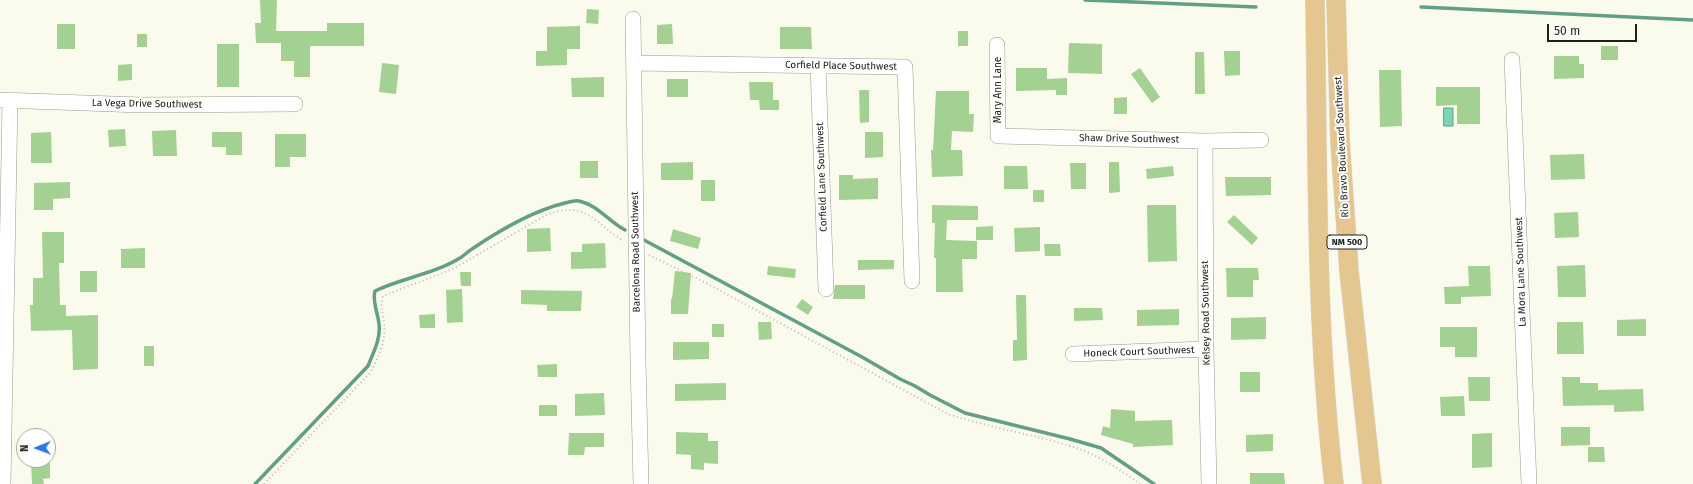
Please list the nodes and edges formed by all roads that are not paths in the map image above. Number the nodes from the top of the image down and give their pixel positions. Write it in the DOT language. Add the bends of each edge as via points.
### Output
graph roads {
  1 [pos="1315,0"];
  2 [pos="1336,0"];
  3 [pos="633,19"];
  4 [pos="997,45"];
  5 [pos="1512,60"];
  6 [pos="634,63"];
  7 [pos="818,66"];
  8 [pos="5,100"];
  9 [pos="295,104"];
  10 [pos="998,136"];
  11 [pos="1261,140"];
  12 [pos="1205,141"];
  13 [pos="912,281"];
  14 [pos="826,289"];
  15 [pos="1206,349"];
  16 [pos="1073,354"];
  17 [pos="3,484"];
  18 [pos="642,484"];
  19 [pos="1209,484"];
  20 [pos="1334,484"];
  21 [pos="1372,484"];
  22 [pos="1529,484"];
  1 -- 20 [label="main road, NM 500" via="1320,273"];
  2 -- 21 [label="main road, Rio Bravo Boulevard Southwest / NM 500" via="1340,142 1349,264"];
  3 -- 6 [label="street, Barcelona Road Southwest"];
  4 -- 10 [label="street, Mary Ann Lane"];
  5 -- 22 [label="street, La Mora Lane Southwest"];
  6 -- 7 [label="street, Corfield Place Southwest"];
  6 -- 18 [label="street, Barcelona Road Southwest"];
  7 -- 13 [label="street, Corfield Place Southwest" via="905,67"];
  7 -- 14 [label="street, Corfield Lane Southwest"];
  8 -- 9 [label="street, La Vega Drive Southwest" via="141,105"];
  8 -- 17 [label="street"];
  10 -- 12 [label="street, Shaw Drive Southwest"];
  11 -- 12 [label="street, Shaw Drive Southwest"];
  12 -- 15 [label="street, Kelsey Road Southwest"];
  15 -- 16 [label="street, Honeck Court Southwest"];
  15 -- 19 [label="street, Kelsey Road Southwest"];
}
